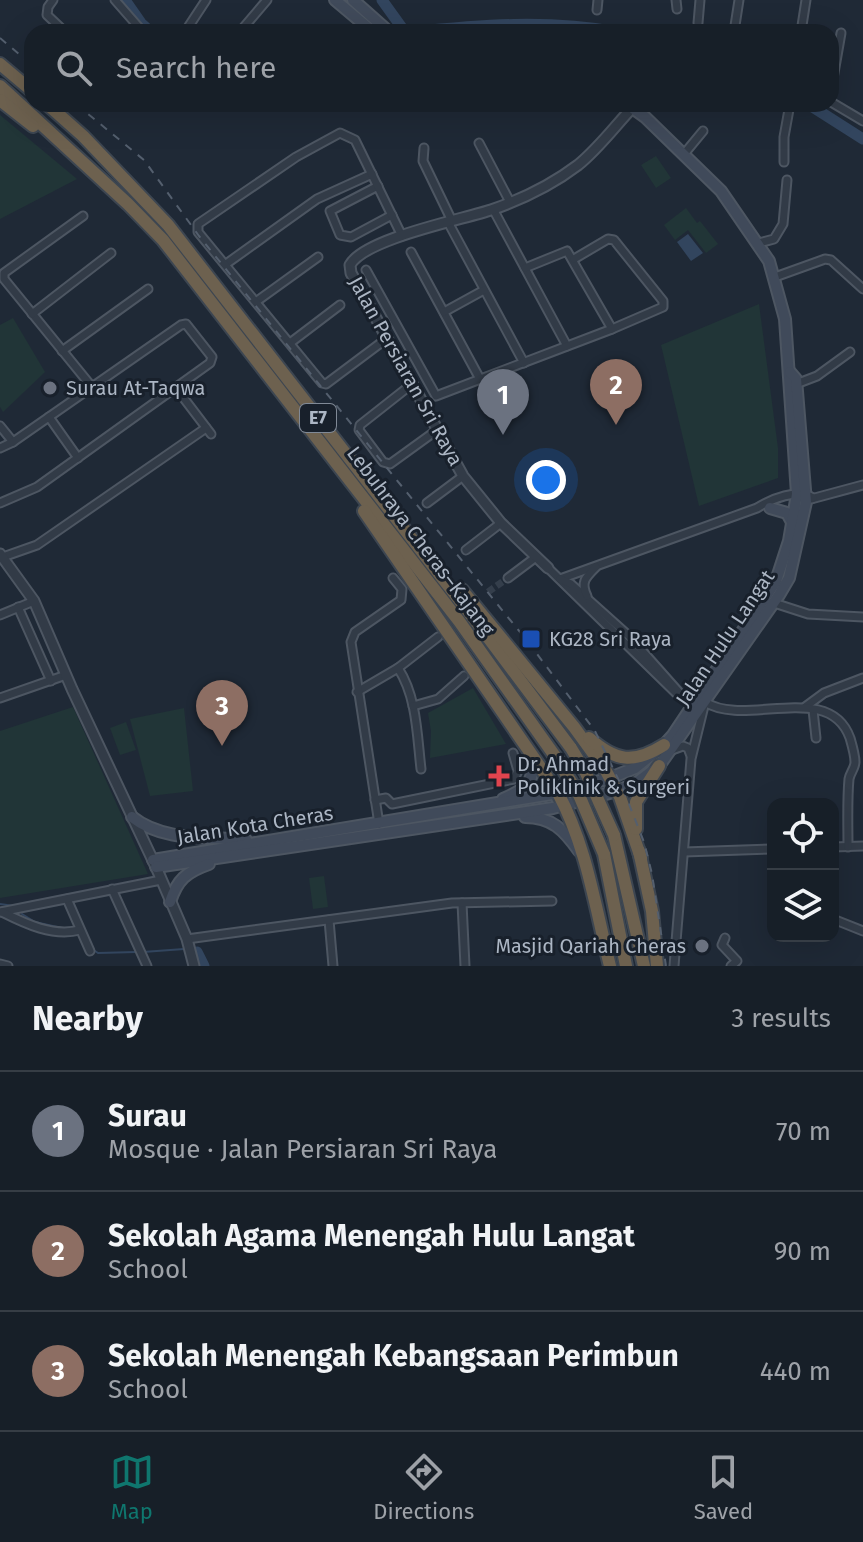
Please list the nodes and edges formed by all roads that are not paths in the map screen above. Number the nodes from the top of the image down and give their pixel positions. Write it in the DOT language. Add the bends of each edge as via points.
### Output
graph roads {
  1 [pos="115,0"];
  2 [pos="206,0"];
  3 [pos="267,0"];
  4 [pos="353,0"];
  5 [pos="368,0"];
  6 [pos="598,0"];
  7 [pos="700,0"];
  8 [pos="739,0"];
  9 [pos="806,0"];
  10 [pos="337,1"];
  11 [pos="50,4"];
  12 [pos="597,10"];
  13 [pos="371,17"];
  14 [pos="698,23"];
  15 [pos="57,24"];
  16 [pos="136,24"];
  17 [pos="190,24"];
  18 [pos="247,24"];
  19 [pos="364,24"];
  20 [pos="379,24"];
  21 [pos="735,24"];
  22 [pos="802,24"];
  23 [pos="841,33"];
  24 [pos="839,44"];
  25 [pos="0,58"];
  26 [pos="0,64"];
  27 [pos="16,77"];
  28 [pos="24,84"];
  29 [pos="0,86"];
  30 [pos="0,100"];
  31 [pos="839,107"];
  32 [pos="24,108"];
  33 [pos="28,112"];
  34 [pos="56,112"];
  35 [pos="625,112"];
  36 [pos="637,112"];
  37 [pos="789,112"];
  38 [pos="863,121"];
  39 [pos="703,131"];
  40 [pos="479,143"];
  41 [pos="424,148"];
  42 [pos="684,154"];
  43 [pos="784,162"];
  44 [pos="372,174"];
  45 [pos="787,180"];
  46 [pos="378,186"];
  47 [pos="510,202"];
  48 [pos="128,204"];
  49 [pos="493,209"];
  50 [pos="392,215"];
  51 [pos="83,216"];
  52 [pos="450,222"];
  53 [pos="402,236"];
  54 [pos="759,243"];
  55 [pos="411,252"];
  56 [pos="111,253"];
  57 [pos="318,257"];
  58 [pos="574,259"];
  59 [pos="226,264"];
  60 [pos="525,268"];
  61 [pos="366,270"];
  62 [pos="775,277"];
  63 [pos="148,289"];
  64 [pos="863,289"];
  65 [pos="484,290"];
  66 [pos="257,301"];
  67 [pos="340,305"];
  68 [pos="444,312"];
  69 [pos="32,314"];
  70 [pos="612,329"];
  71 [pos="401,335"];
  72 [pos="386,341"];
  73 [pos="290,343"];
  74 [pos="567,346"];
  75 [pos="62,351"];
  76 [pos="850,352"];
  77 [pos="524,363"];
  78 [pos="790,372"];
  79 [pos="480,379"];
  80 [pos="412,384"];
  81 [pos="796,384"];
  82 [pos="92,387"];
  83 [pos="176,388"];
  84 [pos="49,417"];
  85 [pos="307,425"];
  86 [pos="0,426"];
  87 [pos="437,430"];
  88 [pos="13,442"];
  89 [pos="0,448"];
  90 [pos="78,458"];
  91 [pos="463,476"];
  92 [pos="863,485"];
  93 [pos="804,498"];
  94 [pos="0,503"];
  95 [pos="427,503"];
  96 [pos="757,508"];
  97 [pos="770,508"];
  98 [pos="400,522"];
  99 [pos="792,522"];
  100 [pos="501,523"];
  101 [pos="466,550"];
  102 [pos="1,557"];
  103 [pos="536,557"];
  104 [pos="598,565"];
  105 [pos="548,568"];
  106 [pos="393,578"];
  107 [pos="508,578"];
  108 [pos="560,579"];
  109 [pos="34,601"];
  110 [pos="591,603"];
  111 [pos="774,603"];
  112 [pos="18,607"];
  113 [pos="0,615"];
  114 [pos="863,617"];
  115 [pos="438,637"];
  116 [pos="398,668"];
  117 [pos="66,675"];
  118 [pos="464,676"];
  119 [pos="863,678"];
  120 [pos="51,681"];
  121 [pos="357,692"];
  122 [pos="0,697"];
  123 [pos="681,697"];
  124 [pos="705,702"];
  125 [pos="413,706"];
  126 [pos="692,707"];
  127 [pos="809,709"];
  128 [pos="574,727"];
  129 [pos="816,738"];
  130 [pos="524,744"];
  131 [pos="668,748"];
  132 [pos="513,753"];
  133 [pos="691,759"];
  134 [pos="659,766"];
  135 [pos="421,769"];
  136 [pos="610,778"];
  137 [pos="617,791"];
  138 [pos="375,800"];
  139 [pos="558,802"];
  140 [pos="488,812"];
  141 [pos="132,817"];
  142 [pos="380,828"];
  143 [pos="263,841"];
  144 [pos="863,846"];
  145 [pos="839,847"];
  146 [pos="848,847"];
  147 [pos="767,849"];
  148 [pos="684,852"];
  149 [pos="237,855"];
  150 [pos="641,858"];
  151 [pos="585,859"];
  152 [pos="154,863"];
  153 [pos="161,880"];
  154 [pos="112,889"];
  155 [pos="67,899"];
  156 [pos="552,901"];
  157 [pos="170,902"];
  158 [pos="462,903"];
  159 [pos="1,912"];
  160 [pos="329,920"];
  161 [pos="839,921"];
  162 [pos="80,930"];
  163 [pos="863,931"];
  164 [pos="725,938"];
  165 [pos="187,939"];
  166 [pos="90,951"];
  167 [pos="0,964"];
  168 [pos="8,966"];
  169 [pos="147,966"];
  170 [pos="194,966"];
  171 [pos="333,966"];
  172 [pos="465,966"];
  173 [pos="610,966"];
  174 [pos="626,966"];
  175 [pos="644,966"];
  176 [pos="657,966"];
  177 [pos="674,966"];
  178 [pos="731,966"];
  1 -- 16 [label="street"];
  2 -- 17 [label="street"];
  3 -- 18 [label="street"];
  4 -- 13 [label="main road"];
  5 -- 13 [label="main road"];
  6 -- 12 [label="street"];
  7 -- 14 [label="street"];
  8 -- 21 [label="street"];
  9 -- 22 [label="street"];
  10 -- 19 [label="main road"];
  11 -- 15 [label="street" via="47,15"];
  13 -- 20 [label="main road"];
  23 -- 24 [label="street"];
  25 -- 27 [label="highway"];
  26 -- 27 [label="highway"];
  27 -- 28 [label="highway"];
  29 -- 32 [label="highway, Lebuhraya Cheras–Kajang / E7"];
  30 -- 48 [label="highway"];
  31 -- 38 [label="street"];
  33 -- 48 [label="highway, Lebuhraya Cheras–Kajang / E7"];
  34 -- 98 [label="highway, Lebuhraya Cheras–Kajang / E7" via="168,225"];
  35 -- 47 [label="street, Jalan Persiaran Sri Raya" via="579,164"];
  36 -- 42 [label="main road, Jalan Hulu Langat"];
  37 -- 43 [label="street"];
  39 -- 42 [label="street"];
  40 -- 47 [label="street"];
  41 -- 52 [label="street" via="423,161"];
  42 -- 54 [label="main road, Jalan Hulu Langat" via="721,191"];
  44 -- 46 [label="street"];
  44 -- 59 [label="street" via="317,199"];
  44 -- 59 [label="street" via="355,140 340,133 296,157 198,224 198,232"];
  45 -- 54 [label="street" via="783,224 774,239"];
  46 -- 50 [label="street"];
  46 -- 50 [label="street" via="330,211 340,235 351,237"];
  47 -- 49 [label="street, Jalan Persiaran Sri Raya"];
  48 -- 85 [label="highway, Lebuhraya Cheras–Kajang / E7" via="163,240"];
  49 -- 52 [label="street, Jalan Persiaran Sri Raya"];
  49 -- 60 [label="street"];
  50 -- 53 [label="street"];
  51 -- 69 [label="street" via="4,273"];
  52 -- 53 [label="street, Jalan Persiaran Sri Raya"];
  52 -- 65 [label="street"];
  53 -- 72 [label="street, Jalan Persiaran Sri Raya" via="356,256 350,265"];
  54 -- 62 [label="main road, Jalan Hulu Langat"];
  55 -- 68 [label="street"];
  56 -- 69 [label="street"];
  57 -- 66 [label="street"];
  58 -- 60 [label="street" via="563,251"];
  58 -- 70 [label="street"];
  58 -- 70 [label="street" via="614,240 663,301 663,307"];
  59 -- 66 [label="street"];
  60 -- 74 [label="street"];
  61 -- 71 [label="street"];
  62 -- 64 [label="street" via="825,259"];
  62 -- 78 [label="main road, Jalan Hulu Langat"];
  63 -- 75 [label="street"];
  65 -- 68 [label="street"];
  65 -- 77 [label="street"];
  66 -- 73 [label="street"];
  67 -- 73 [label="street"];
  68 -- 79 [label="street"];
  69 -- 75 [label="street"];
  70 -- 74 [label="street"];
  71 -- 72 [label="street"];
  71 -- 79 [label="street" via="436,396"];
  72 -- 73 [label="street" via="324,384"];
  72 -- 80 [label="street, Jalan Persiaran Sri Raya"];
  74 -- 77 [label="street"];
  75 -- 82 [label="street"];
  76 -- 81 [label="street"];
  77 -- 79 [label="street"];
  78 -- 81 [label="main road, Jalan Hulu Langat"];
  78 -- 93 [label="main road, Jalan Hulu Langat"];
  80 -- 87 [label="street, Jalan Persiaran Sri Raya"];
  80 -- 87 [label="street" via="359,430 386,464"];
  81 -- 93 [label="main road, Jalan Hulu Langat"];
  82 -- 83 [label="street" via="186,324 212,357"];
  82 -- 84 [label="street"];
  83 -- 90 [label="street"];
  83 -- 102 [label="street" via="208,431 37,545"];
  84 -- 88 [label="street"];
  84 -- 90 [label="street"];
  85 -- 130 [label="highway"];
  85 -- 174 [label="highway, Lebuhraya Cheras–Kajang / E7, bridge" via="459,621 579,795 604,854"];
  86 -- 88 [label="street"];
  87 -- 91 [label="street, Jalan Persiaran Sri Raya"];
  88 -- 89 [label="street"];
  90 -- 94 [label="street" via="37,487"];
  91 -- 95 [label="street"];
  91 -- 100 [label="street, Jalan Persiaran Sri Raya"];
  92 -- 93 [label="street"];
  93 -- 96 [label="street"];
  93 -- 97 [label="street"];
  93 -- 99 [label="main road, Jalan Hulu Langat"];
  93 -- 111 [label="main road, Jalan Hulu Langat" via="789,578"];
  96 -- 97 [label="street"];
  96 -- 104 [label="street"];
  97 -- 99 [label="main road" via="787,513"];
  98 -- 128 [label="highway"];
  98 -- 175 [label="highway, Lebuhraya Cheras–Kajang / E7, bridge" via="586,773 614,835"];
  99 -- 126 [label="main road, Jalan Hulu Langat" via="776,581"];
  100 -- 101 [label="street"];
  100 -- 103 [label="street, Jalan Persiaran Sri Raya"];
  102 -- 109 [label="street, Jalan Kota Cheras"];
  103 -- 105 [label="street, Jalan Persiaran Sri Raya"];
  103 -- 107 [label="street"];
  104 -- 108 [label="street"];
  104 -- 110 [label="street" via="583,584"];
  105 -- 108 [label="street, Jalan Persiaran Sri Raya"];
  106 -- 121 [label="street" via="402,589 401,600 355,632 351,642"];
  108 -- 110 [label="street"];
  108 -- 123 [label="street"];
  109 -- 112 [label="street"];
  109 -- 117 [label="street, Jalan Kota Cheras"];
  110 -- 123 [label="street" via="629,636"];
  111 -- 114 [label="street" via="808,614"];
  111 -- 124 [label="main road, Jalan Hulu Langat"];
  112 -- 113 [label="street"];
  112 -- 120 [label="street"];
  115 -- 116 [label="street"];
  116 -- 121 [label="street"];
  116 -- 125 [label="street"];
  117 -- 120 [label="street"];
  117 -- 141 [label="street, Jalan Kota Cheras"];
  118 -- 125 [label="street" via="438,699"];
  119 -- 127 [label="street" via="824,693"];
  120 -- 122 [label="street"];
  121 -- 138 [label="street"];
  123 -- 126 [label="street"];
  124 -- 127 [label="street" via="714,708"];
  124 -- 131 [label="main road, Jalan Hulu Langat"];
  124 -- 133 [label="street"];
  125 -- 135 [label="street"];
  126 -- 131 [label="main road, Jalan Hulu Langat"];
  127 -- 129 [label="street"];
  127 -- 146 [label="street" via="833,715 851,742 855,766 850,774"];
  128 -- 131 [label="highway" via="625,759"];
  128 -- 136 [label="highway"];
  130 -- 139 [label="highway"];
  130 -- 140 [label="main road" via="534,771 530,782"];
  131 -- 133 [label="street" via="688,748"];
  131 -- 134 [label="main road, Jalan Hulu Langat"];
  131 -- 136 [label="main road, Jalan Hulu Langat"];
  132 -- 138 [label="street" via="518,771 514,779 392,804 386,798"];
  133 -- 148 [label="street"];
  134 -- 137 [label="main road, Jalan Hulu Langat"];
  134 -- 150 [label="highway" via="636,802"];
  136 -- 137 [label="highway"];
  136 -- 139 [label="main road, Jalan Hulu Langat"];
  137 -- 139 [label="main road, Jalan Hulu Langat"];
  137 -- 150 [label="highway"];
  138 -- 142 [label="street"];
  139 -- 140 [label="main road, Jalan Kota Cheras"];
  139 -- 151 [label="highway" via="574,824"];
  140 -- 142 [label="main road, Jalan Kota Cheras"];
  140 -- 151 [label="main road" via="549,820"];
  141 -- 143 [label="main road" via="163,833"];
  141 -- 152 [label="street, Jalan Kota Cheras"];
  142 -- 143 [label="main road, Jalan Kota Cheras"];
  142 -- 149 [label="main road, Jalan Kota Cheras"];
  143 -- 152 [label="main road, Jalan Kota Cheras"];
  144 -- 146 [label="street"];
  145 -- 146 [label="street"];
  147 -- 148 [label="street"];
  148 -- 177 [label="street"];
  149 -- 152 [label="main road, Jalan Kota Cheras"];
  149 -- 157 [label="main road" via="184,874"];
  150 -- 176 [label="highway"];
  151 -- 173 [label="highway"];
  152 -- 153 [label="street"];
  153 -- 154 [label="street"];
  153 -- 157 [label="street"];
  154 -- 155 [label="street"];
  154 -- 169 [label="street"];
  155 -- 159 [label="street"];
  155 -- 162 [label="street"];
  156 -- 158 [label="street"];
  157 -- 165 [label="street"];
  158 -- 160 [label="street"];
  158 -- 172 [label="street"];
  159 -- 162 [label="street" via="65,934"];
  160 -- 165 [label="street"];
  160 -- 171 [label="street"];
  161 -- 163 [label="street"];
  162 -- 166 [label="street"];
  164 -- 178 [label="street" via="722,945 737,961"];
  165 -- 170 [label="street"];
  167 -- 168 [label="street"];
}
